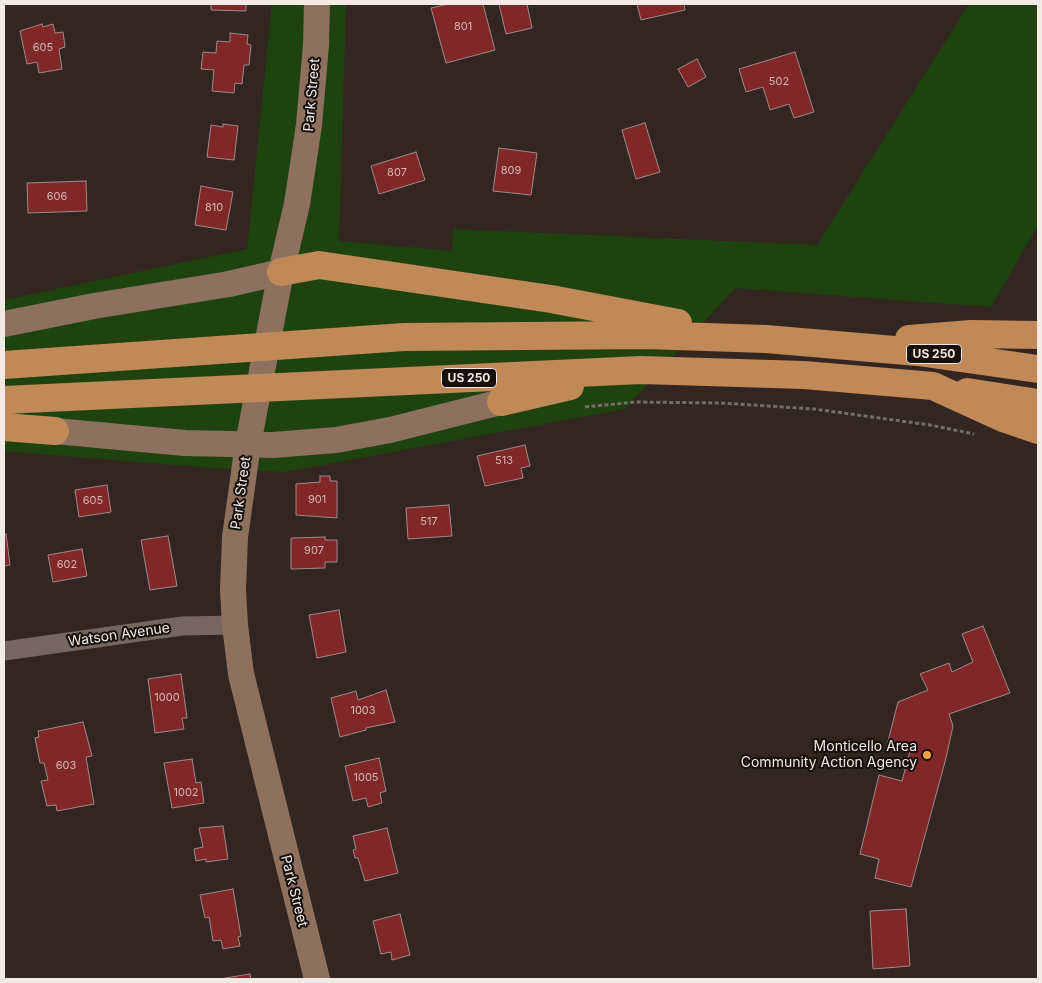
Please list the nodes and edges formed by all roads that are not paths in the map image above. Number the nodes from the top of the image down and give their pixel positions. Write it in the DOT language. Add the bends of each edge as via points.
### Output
graph roads {
  1 [pos="317,4"];
  2 [pos="281,272"];
  3 [pos="4,324"];
  4 [pos="1038,335"];
  5 [pos="766,339"];
  6 [pos="830,344"];
  7 [pos="4,365"];
  8 [pos="1038,369"];
  9 [pos="641,370"];
  10 [pos="933,386"];
  11 [pos="4,400"];
  12 [pos="501,402"];
  13 [pos="1038,403"];
  14 [pos="4,427"];
  15 [pos="1038,430"];
  16 [pos="55,431"];
  17 [pos="248,444"];
  18 [pos="234,625"];
  19 [pos="4,651"];
  20 [pos="317,979"];
  1 -- 2 [label="street, Park Street" via="310,125 297,204"];
  2 -- 3 [label="street"];
  2 -- 5 [label="highway" via="319,265 425,279"];
  2 -- 17 [label="street, Park Street"];
  4 -- 6 [label="highway" via="970,334"];
  5 -- 6 [label="highway, US 250"];
  5 -- 7 [label="highway, US 250" via="646,335 404,337"];
  6 -- 8 [label="highway, US 250" via="918,352"];
  9 -- 10 [label="highway, US 250" via="804,375"];
  9 -- 11 [label="highway, US 250"];
  9 -- 12 [label="highway"];
  10 -- 13 [label="highway, US 250"];
  10 -- 15 [label="highway"];
  12 -- 17 [label="street" via="345,438 273,445"];
  14 -- 16 [label="highway"];
  16 -- 17 [label="street" via="185,443"];
  17 -- 18 [label="street, Park Street" via="235,537"];
  18 -- 19 [label="street, Watson Avenue" via="182,626"];
  18 -- 20 [label="street, Park Street" via="252,726"];
}
